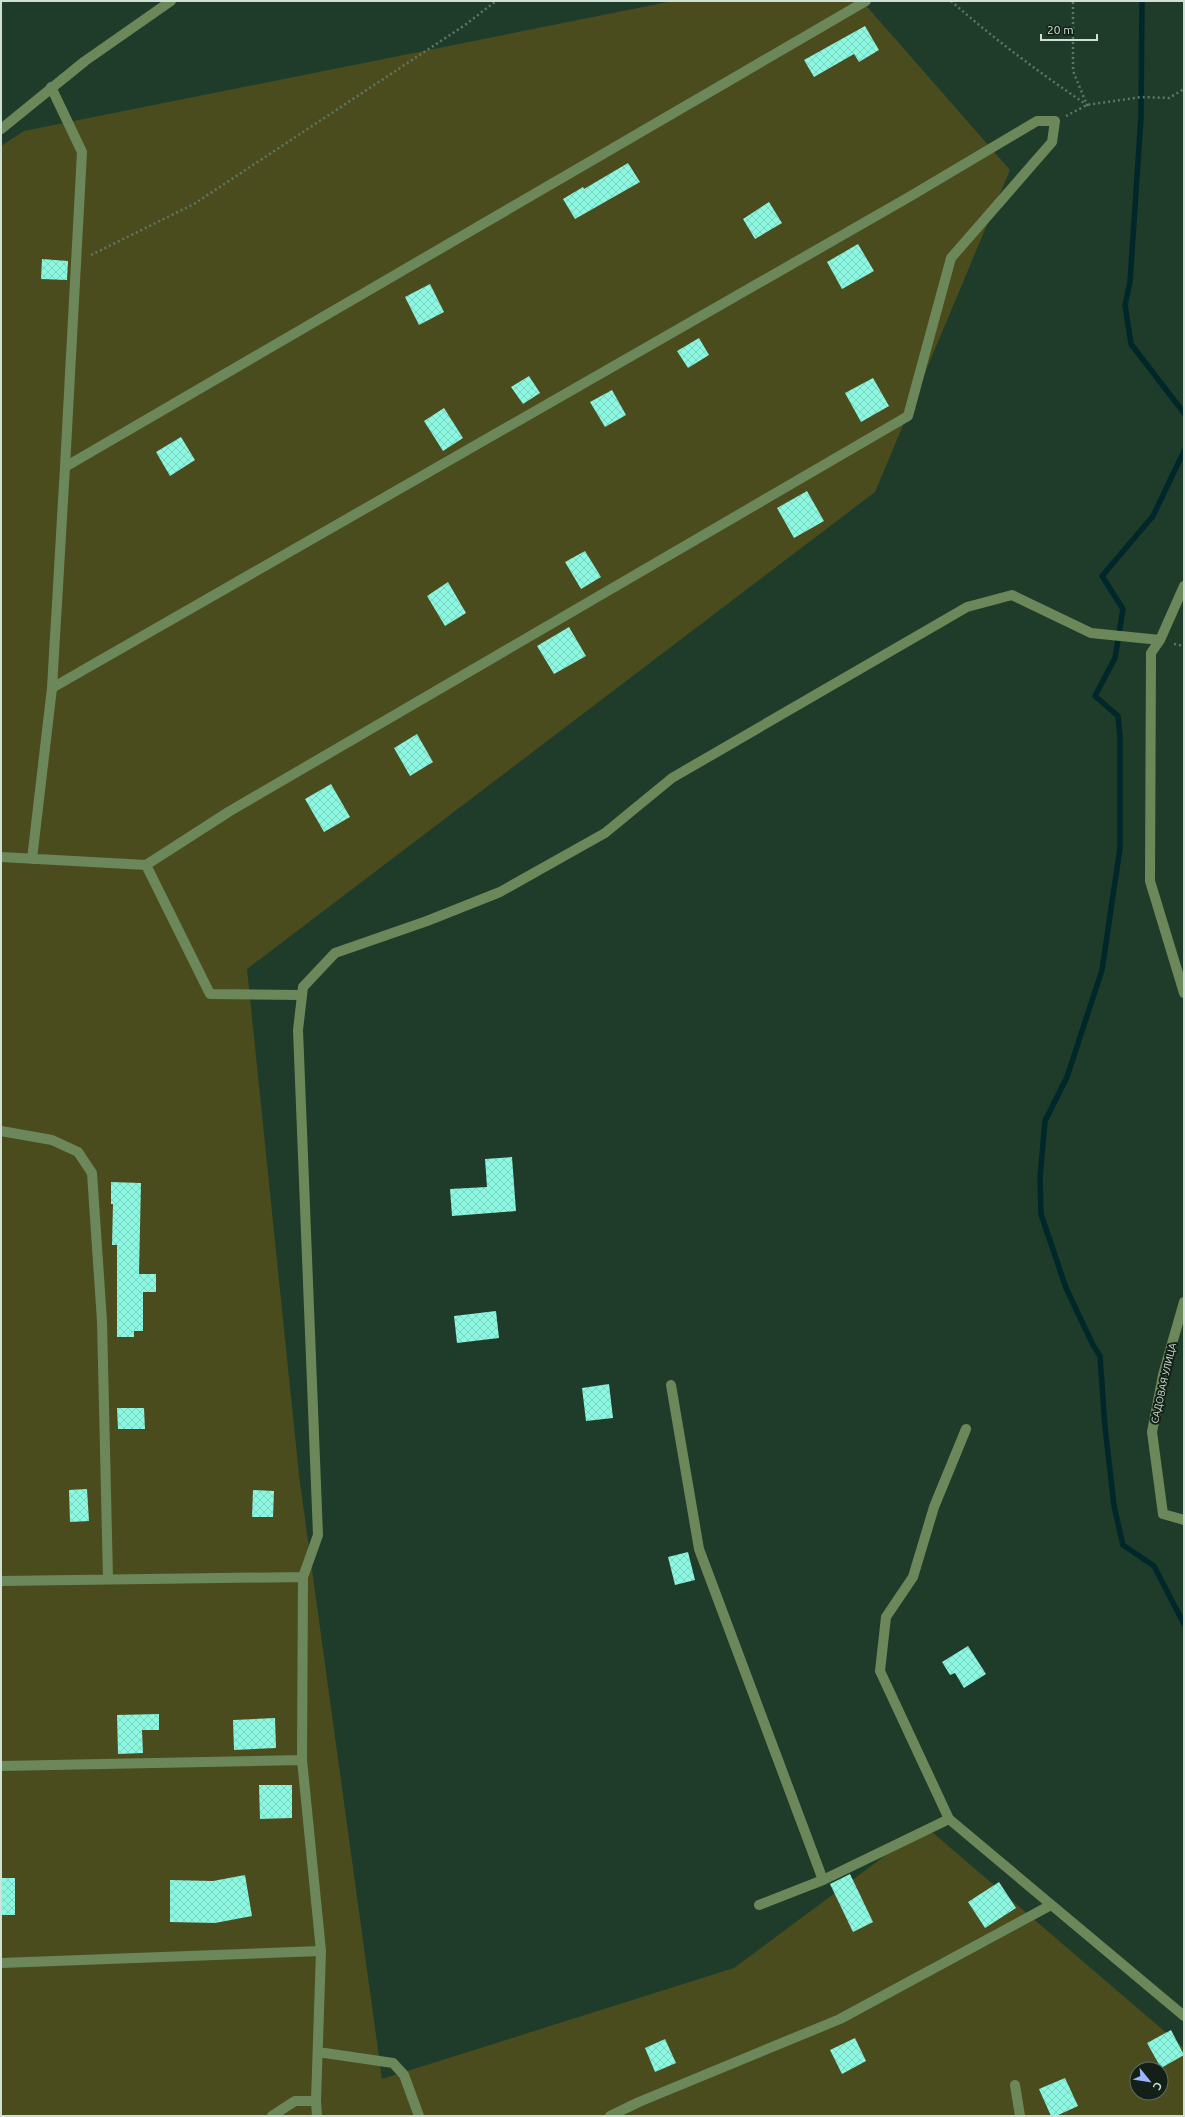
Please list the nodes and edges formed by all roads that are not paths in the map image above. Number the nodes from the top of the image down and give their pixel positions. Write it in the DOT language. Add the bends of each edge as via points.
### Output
graph roads {
  1 [pos="171,1"];
  2 [pos="866,1"];
  3 [pos="51,87"];
  4 [pos="1,129"];
  5 [pos="65,467"];
  6 [pos="1184,586"];
  7 [pos="1160,640"];
  8 [pos="52,688"];
  9 [pos="1,857"];
  10 [pos="32,859"];
  11 [pos="146,865"];
  12 [pos="1184,993"];
  13 [pos="302,995"];
  14 [pos="1,1131"];
  15 [pos="1184,1302"];
  16 [pos="671,1385"];
  17 [pos="966,1428"];
  18 [pos="1184,1520"];
  19 [pos="303,1577"];
  20 [pos="108,1578"];
  21 [pos="1,1580"];
  22 [pos="302,1760"];
  23 [pos="1,1766"];
  24 [pos="949,1819"];
  25 [pos="823,1880"];
  26 [pos="759,1905"];
  27 [pos="1051,1905"];
  28 [pos="321,1951"];
  29 [pos="1,1963"];
  30 [pos="1184,2016"];
  31 [pos="318,2052"];
  32 [pos="1015,2085"];
  33 [pos="316,2101"];
  34 [pos="272,2116"];
  35 [pos="317,2116"];
  36 [pos="419,2116"];
  37 [pos="610,2116"];
  38 [pos="1020,2116"];
  1 -- 3 [label="street"];
  2 -- 5 [label="street"];
  3 -- 4 [label="street"];
  3 -- 5 [label="street" via="82,152"];
  5 -- 8 [label="street"];
  6 -- 7 [label="street"];
  7 -- 12 [label="street" via="1151,653 1150,882"];
  7 -- 13 [label="street" via="1091,633 1012,595 967,607 672,778 605,833 506,888 428,920 335,953 303,987"];
  8 -- 10 [label="street"];
  8 -- 11 [label="street" via="909,197 1037,121 1055,121 1052,142 951,258 908,416 230,811"];
  9 -- 10 [label="street"];
  10 -- 11 [label="street"];
  11 -- 13 [label="street" via="210,994"];
  13 -- 19 [label="street" via="298,1030 318,1535"];
  14 -- 20 [label="street" via="52,1140 78,1152 92,1173 102,1321"];
  15 -- 18 [label="street, САДОВАЯ УЛИЦА" via="1163,1375 1152,1432 1163,1514"];
  16 -- 25 [label="street" via="699,1549"];
  17 -- 24 [label="street" via="934,1507 913,1577 886,1617 880,1671"];
  19 -- 20 [label="street"];
  19 -- 22 [label="street"];
  20 -- 21 [label="street"];
  22 -- 23 [label="street"];
  22 -- 28 [label="street"];
  24 -- 25 [label="street"];
  24 -- 27 [label="street"];
  25 -- 26 [label="street"];
  27 -- 30 [label="street"];
  27 -- 37 [label="street" via="840,2019"];
  28 -- 29 [label="street"];
  28 -- 31 [label="street"];
  31 -- 33 [label="street"];
  31 -- 36 [label="street" via="393,2063 404,2075"];
  32 -- 38 [label="street"];
  33 -- 34 [label="street" via="295,2101"];
  33 -- 35 [label="street"];
}
